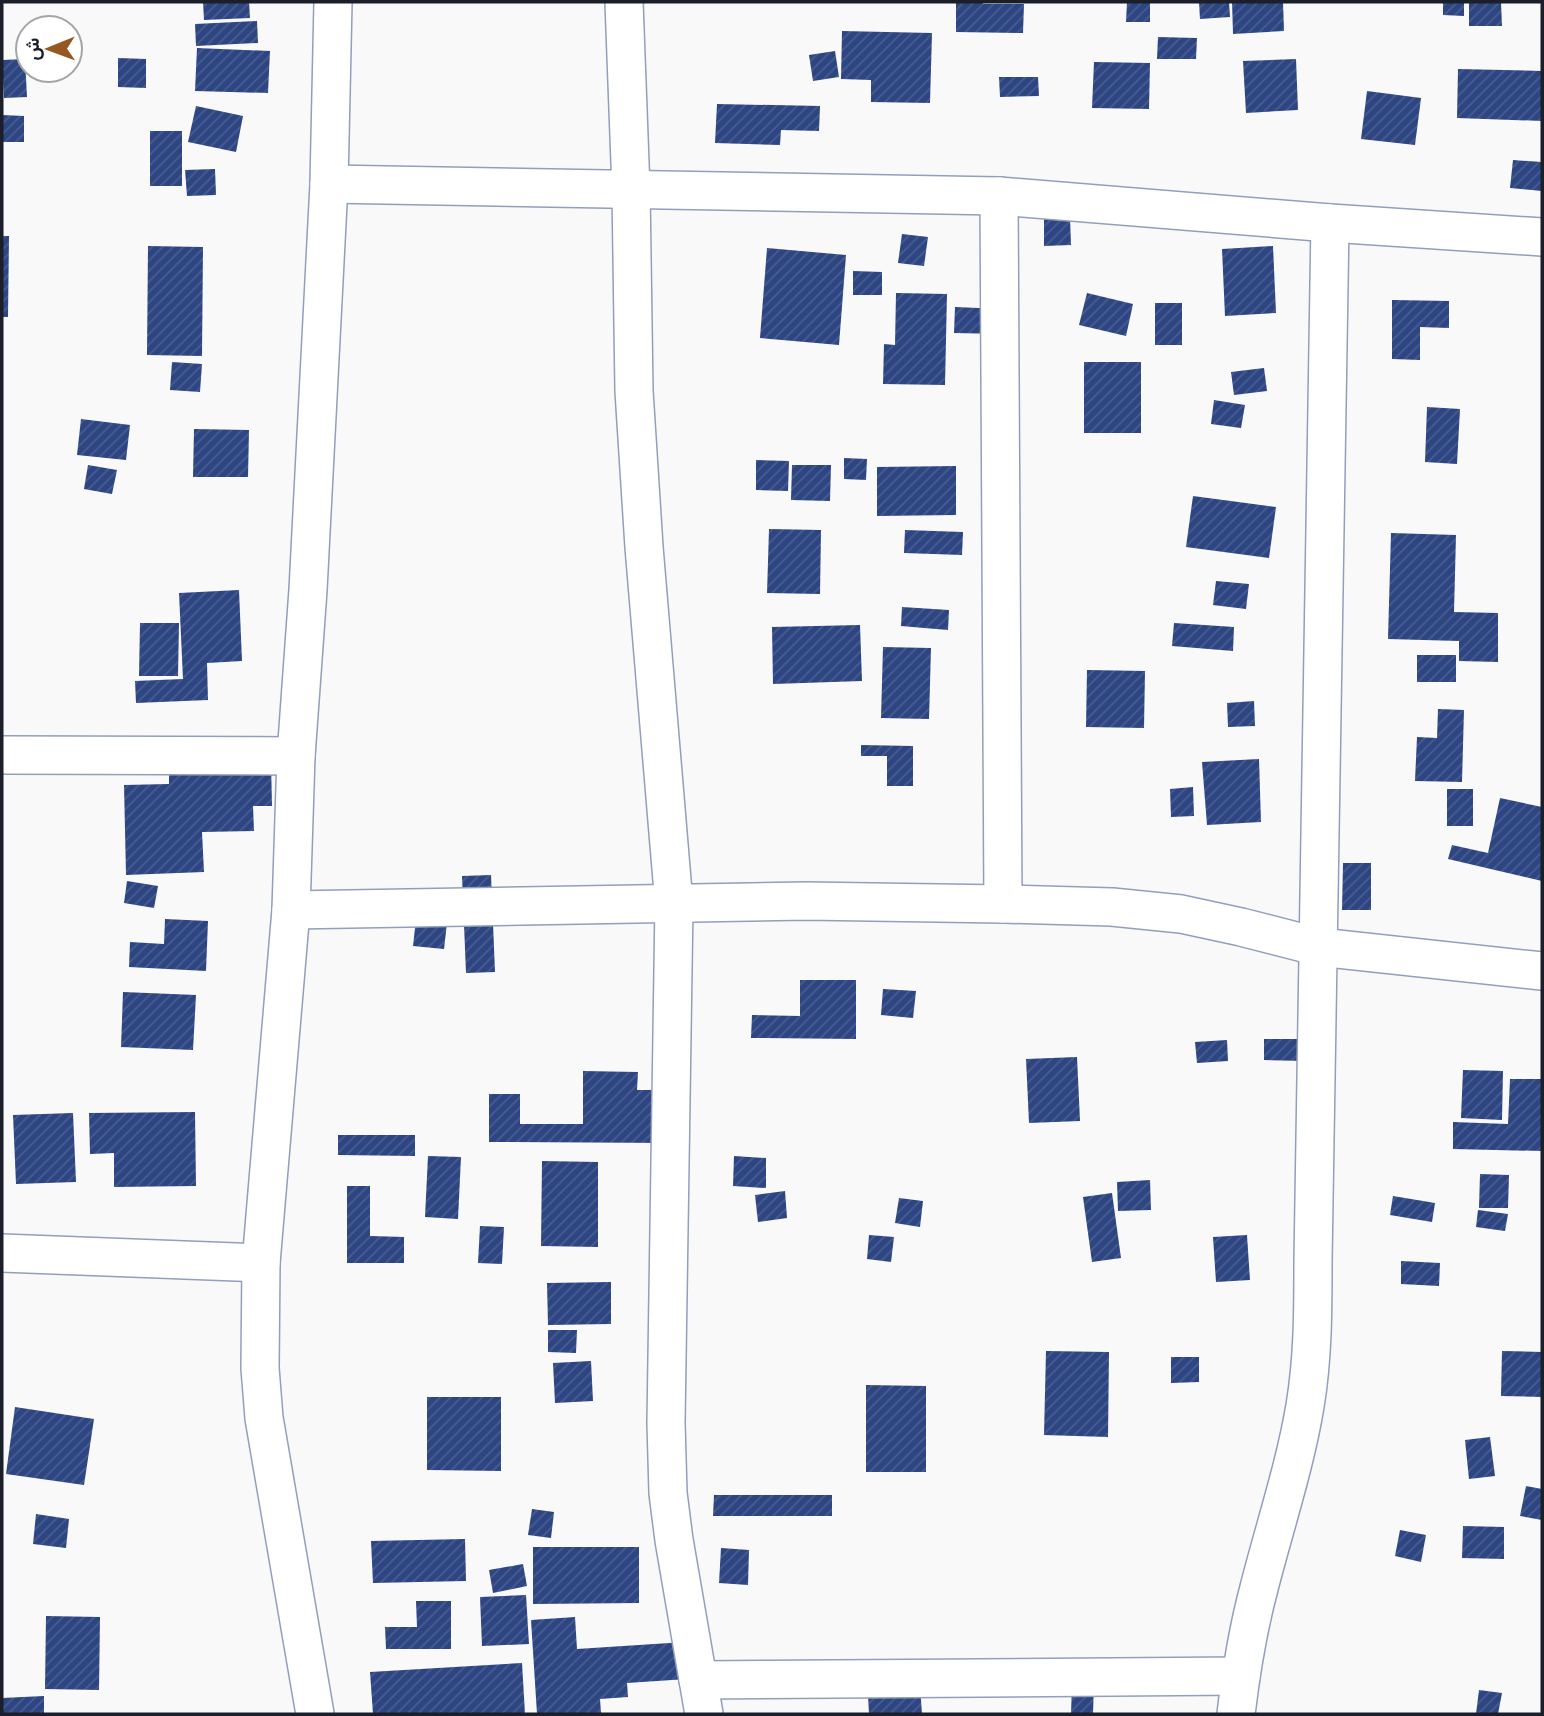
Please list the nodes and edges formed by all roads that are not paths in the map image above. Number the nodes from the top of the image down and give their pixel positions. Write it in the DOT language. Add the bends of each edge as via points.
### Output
graph roads {
  1 [pos="333,2"];
  2 [pos="624,2"];
  3 [pos="329,184"];
  4 [pos="631,191"];
  5 [pos="999,196"];
  6 [pos="1331,223"];
  7 [pos="1542,237"];
  8 [pos="2,755"];
  9 [pos="296,756"];
  10 [pos="674,904"];
  11 [pos="1003,904"];
  12 [pos="291,910"];
  13 [pos="1319,947"];
  14 [pos="1542,971"];
  15 [pos="2,1253"];
  16 [pos="261,1263"];
  17 [pos="1241,1676"];
  18 [pos="701,1697"];
  19 [pos="315,1714"];
  20 [pos="1236,1714"];
  1 -- 3 [label="street"];
  2 -- 4 [label="street"];
  3 -- 4 [label="street"];
  3 -- 9 [label="street"];
  4 -- 5 [label="street"];
  4 -- 10 [label="street" via="634,391"];
  5 -- 6 [label="street"];
  5 -- 11 [label="street"];
  6 -- 7 [label="street"];
  6 -- 13 [label="street"];
  8 -- 9 [label="street"];
  9 -- 12 [label="street"];
  10 -- 11 [label="street"];
  10 -- 12 [label="street"];
  10 -- 18 [label="street" via="668,1493"];
  11 -- 13 [label="street" via="1181,914"];
  12 -- 16 [label="street"];
  13 -- 14 [label="street"];
  13 -- 17 [label="street" via="1314,1334 1305,1406"];
  15 -- 16 [label="street"];
  16 -- 19 [label="street" via="264,1418"];
  17 -- 18 [label="street"];
  17 -- 20 [label="street"];
}
